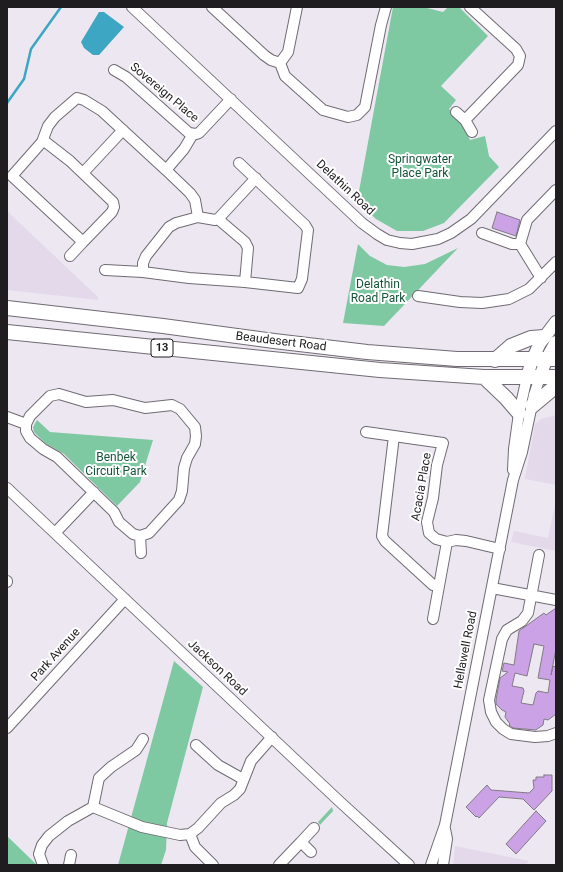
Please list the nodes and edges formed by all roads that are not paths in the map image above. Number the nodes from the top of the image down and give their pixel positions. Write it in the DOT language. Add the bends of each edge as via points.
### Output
graph roads {
  1 [pos="132,7"];
  2 [pos="212,7"];
  3 [pos="297,7"];
  4 [pos="386,7"];
  5 [pos="470,7"];
  6 [pos="280,63"];
  7 [pos="114,70"];
  8 [pos="231,99"];
  9 [pos="456,112"];
  10 [pos="465,120"];
  11 [pos="124,130"];
  12 [pos="556,131"];
  13 [pos="472,132"];
  14 [pos="193,134"];
  15 [pos="43,140"];
  16 [pos="239,163"];
  17 [pos="166,170"];
  18 [pos="83,173"];
  19 [pos="256,178"];
  20 [pos="556,190"];
  21 [pos="198,217"];
  22 [pos="218,219"];
  23 [pos="482,233"];
  24 [pos="83,242"];
  25 [pos="520,244"];
  26 [pos="70,256"];
  27 [pos="556,262"];
  28 [pos="105,270"];
  29 [pos="143,272"];
  30 [pos="540,278"];
  31 [pos="245,282"];
  32 [pos="418,296"];
  33 [pos="7,308"];
  34 [pos="556,322"];
  35 [pos="7,332"];
  36 [pos="550,339"];
  37 [pos="495,360"];
  38 [pos="532,360"];
  39 [pos="551,360"];
  40 [pos="484,377"];
  41 [pos="533,377"];
  42 [pos="556,377"];
  43 [pos="556,386"];
  44 [pos="532,406"];
  45 [pos="519,413"];
  46 [pos="7,417"];
  47 [pos="26,424"];
  48 [pos="366,432"];
  49 [pos="394,436"];
  50 [pos="513,480"];
  51 [pos="7,488"];
  52 [pos="94,492"];
  53 [pos="55,533"];
  54 [pos="140,536"];
  55 [pos="447,542"];
  56 [pos="500,549"];
  57 [pos="141,553"];
  58 [pos="539,555"];
  59 [pos="439,586"];
  60 [pos="492,588"];
  61 [pos="531,595"];
  62 [pos="125,599"];
  63 [pos="556,600"];
  64 [pos="433,619"];
  65 [pos="7,728"];
  66 [pos="556,733"];
  67 [pos="272,737"];
  68 [pos="143,739"];
  69 [pos="196,745"];
  70 [pos="243,779"];
  71 [pos="93,807"];
  72 [pos="445,825"];
  73 [pos="314,828"];
  74 [pos="190,834"];
  75 [pos="301,842"];
  76 [pos="311,852"];
  77 [pos="44,865"];
  78 [pos="213,865"];
  79 [pos="279,865"];
  80 [pos="409,865"];
  81 [pos="430,865"];
  82 [pos="443,865"];
  1 -- 8 [label="street, Delathin Road"];
  2 -- 6 [label="street" via="264,55"];
  3 -- 6 [label="street" via="288,52"];
  4 -- 6 [label="street" via="365,107 357,115 348,117 323,110 285,76"];
  5 -- 10 [label="street" via="516,49 520,56 518,65"];
  7 -- 14 [label="street, Sovereign Place" via="126,77 186,131"];
  8 -- 12 [label="street, Delathin Road" via="362,223 387,240 400,243 412,244 438,239 462,226"];
  8 -- 14 [label="street, Sovereign Place" via="199,133"];
  9 -- 10 [label="street"];
  10 -- 13 [label="street"];
  11 -- 15 [label="street" via="102,111 77,98 55,117 48,126"];
  11 -- 17 [label="street"];
  11 -- 18 [label="street"];
  14 -- 17 [label="street"];
  15 -- 18 [label="street"];
  15 -- 24 [label="street" via="12,176"];
  16 -- 19 [label="street"];
  17 -- 21 [label="street" via="195,200"];
  18 -- 24 [label="street" via="113,202 114,207"];
  19 -- 22 [label="street"];
  19 -- 31 [label="street" via="306,225 308,236 302,279 298,288"];
  20 -- 25 [label="street" via="527,220"];
  21 -- 22 [label="street"];
  21 -- 29 [label="street" via="169,227 146,256"];
  22 -- 31 [label="street" via="245,242 248,248"];
  23 -- 25 [label="street" via="512,244"];
  24 -- 26 [label="street"];
  25 -- 30 [label="street"];
  27 -- 30 [label="street"];
  28 -- 29 [label="street"];
  29 -- 31 [label="street"];
  30 -- 32 [label="street" via="529,289 509,299 460,302"];
  33 -- 37 [label="highway, Beaudesert Road / 13" via="367,352"];
  34 -- 36 [label="main road"];
  35 -- 40 [label="highway, Beaudesert Road / 13" via="360,369"];
  36 -- 37 [label="highway" via="531,338 511,346"];
  36 -- 38 [label="main road"];
  36 -- 39 [label="main road"];
  37 -- 38 [label="highway, Beaudesert Road / 13"];
  38 -- 39 [label="highway, Beaudesert Road / 13"];
  38 -- 41 [label="main road"];
  39 -- 41 [label="main road"];
  40 -- 41 [label="highway, Beaudesert Road / 13"];
  40 -- 45 [label="highway"];
  41 -- 42 [label="highway, Beaudesert Road / 13"];
  41 -- 44 [label="street, Hellawell Road"];
  41 -- 45 [label="street, Hellawell Road"];
  43 -- 44 [label="highway"];
  44 -- 50 [label="street, Hellawell Road"];
  45 -- 50 [label="street, Hellawell Road"];
  46 -- 47 [label="street"];
  47 -- 52 [label="street" via="30,438 57,457"];
  47 -- 54 [label="street" via="30,416 50,396 59,394 86,402 113,400 145,408 172,405 180,409 194,427 196,436 184,468 180,500 149,533"];
  48 -- 49 [label="street"];
  49 -- 55 [label="street, Acacia Place" via="443,443 427,522 429,534"];
  49 -- 59 [label="street" via="382,536 433,585"];
  50 -- 56 [label="street, Hellawell Road"];
  51 -- 53 [label="street, Jackson Road"];
  52 -- 53 [label="street"];
  52 -- 54 [label="street" via="114,512 119,522 133,534"];
  53 -- 62 [label="street, Jackson Road"];
  54 -- 57 [label="street"];
  55 -- 56 [label="street, Acacia Place" via="466,541"];
  55 -- 59 [label="street"];
  56 -- 60 [label="street, Hellawell Road"];
  58 -- 61 [label="street"];
  59 -- 64 [label="street"];
  60 -- 61 [label="street"];
  60 -- 72 [label="street, Hellawell Road"];
  61 -- 63 [label="street"];
  61 -- 66 [label="street" via="528,614 507,630 502,639 489,700 491,712 496,722 511,734 535,738"];
  62 -- 65 [label="street, Park Avenue"];
  62 -- 67 [label="street, Jackson Road"];
  67 -- 70 [label="street" via="251,761"];
  67 -- 80 [label="street, Jackson Road"];
  68 -- 71 [label="street" via="136,750 99,778"];
  69 -- 70 [label="street" via="218,765"];
  70 -- 74 [label="street" via="240,789 221,803"];
  71 -- 74 [label="street" via="142,827 180,835"];
  71 -- 77 [label="street" via="68,821 49,836 42,845 40,854"];
  72 -- 81 [label="street, Hellawell Road"];
  72 -- 82 [label="street, Hellawell Road" via="447,839"];
  73 -- 75 [label="street"];
  74 -- 78 [label="street" via="195,847"];
  75 -- 76 [label="street"];
  75 -- 79 [label="street"];
}
